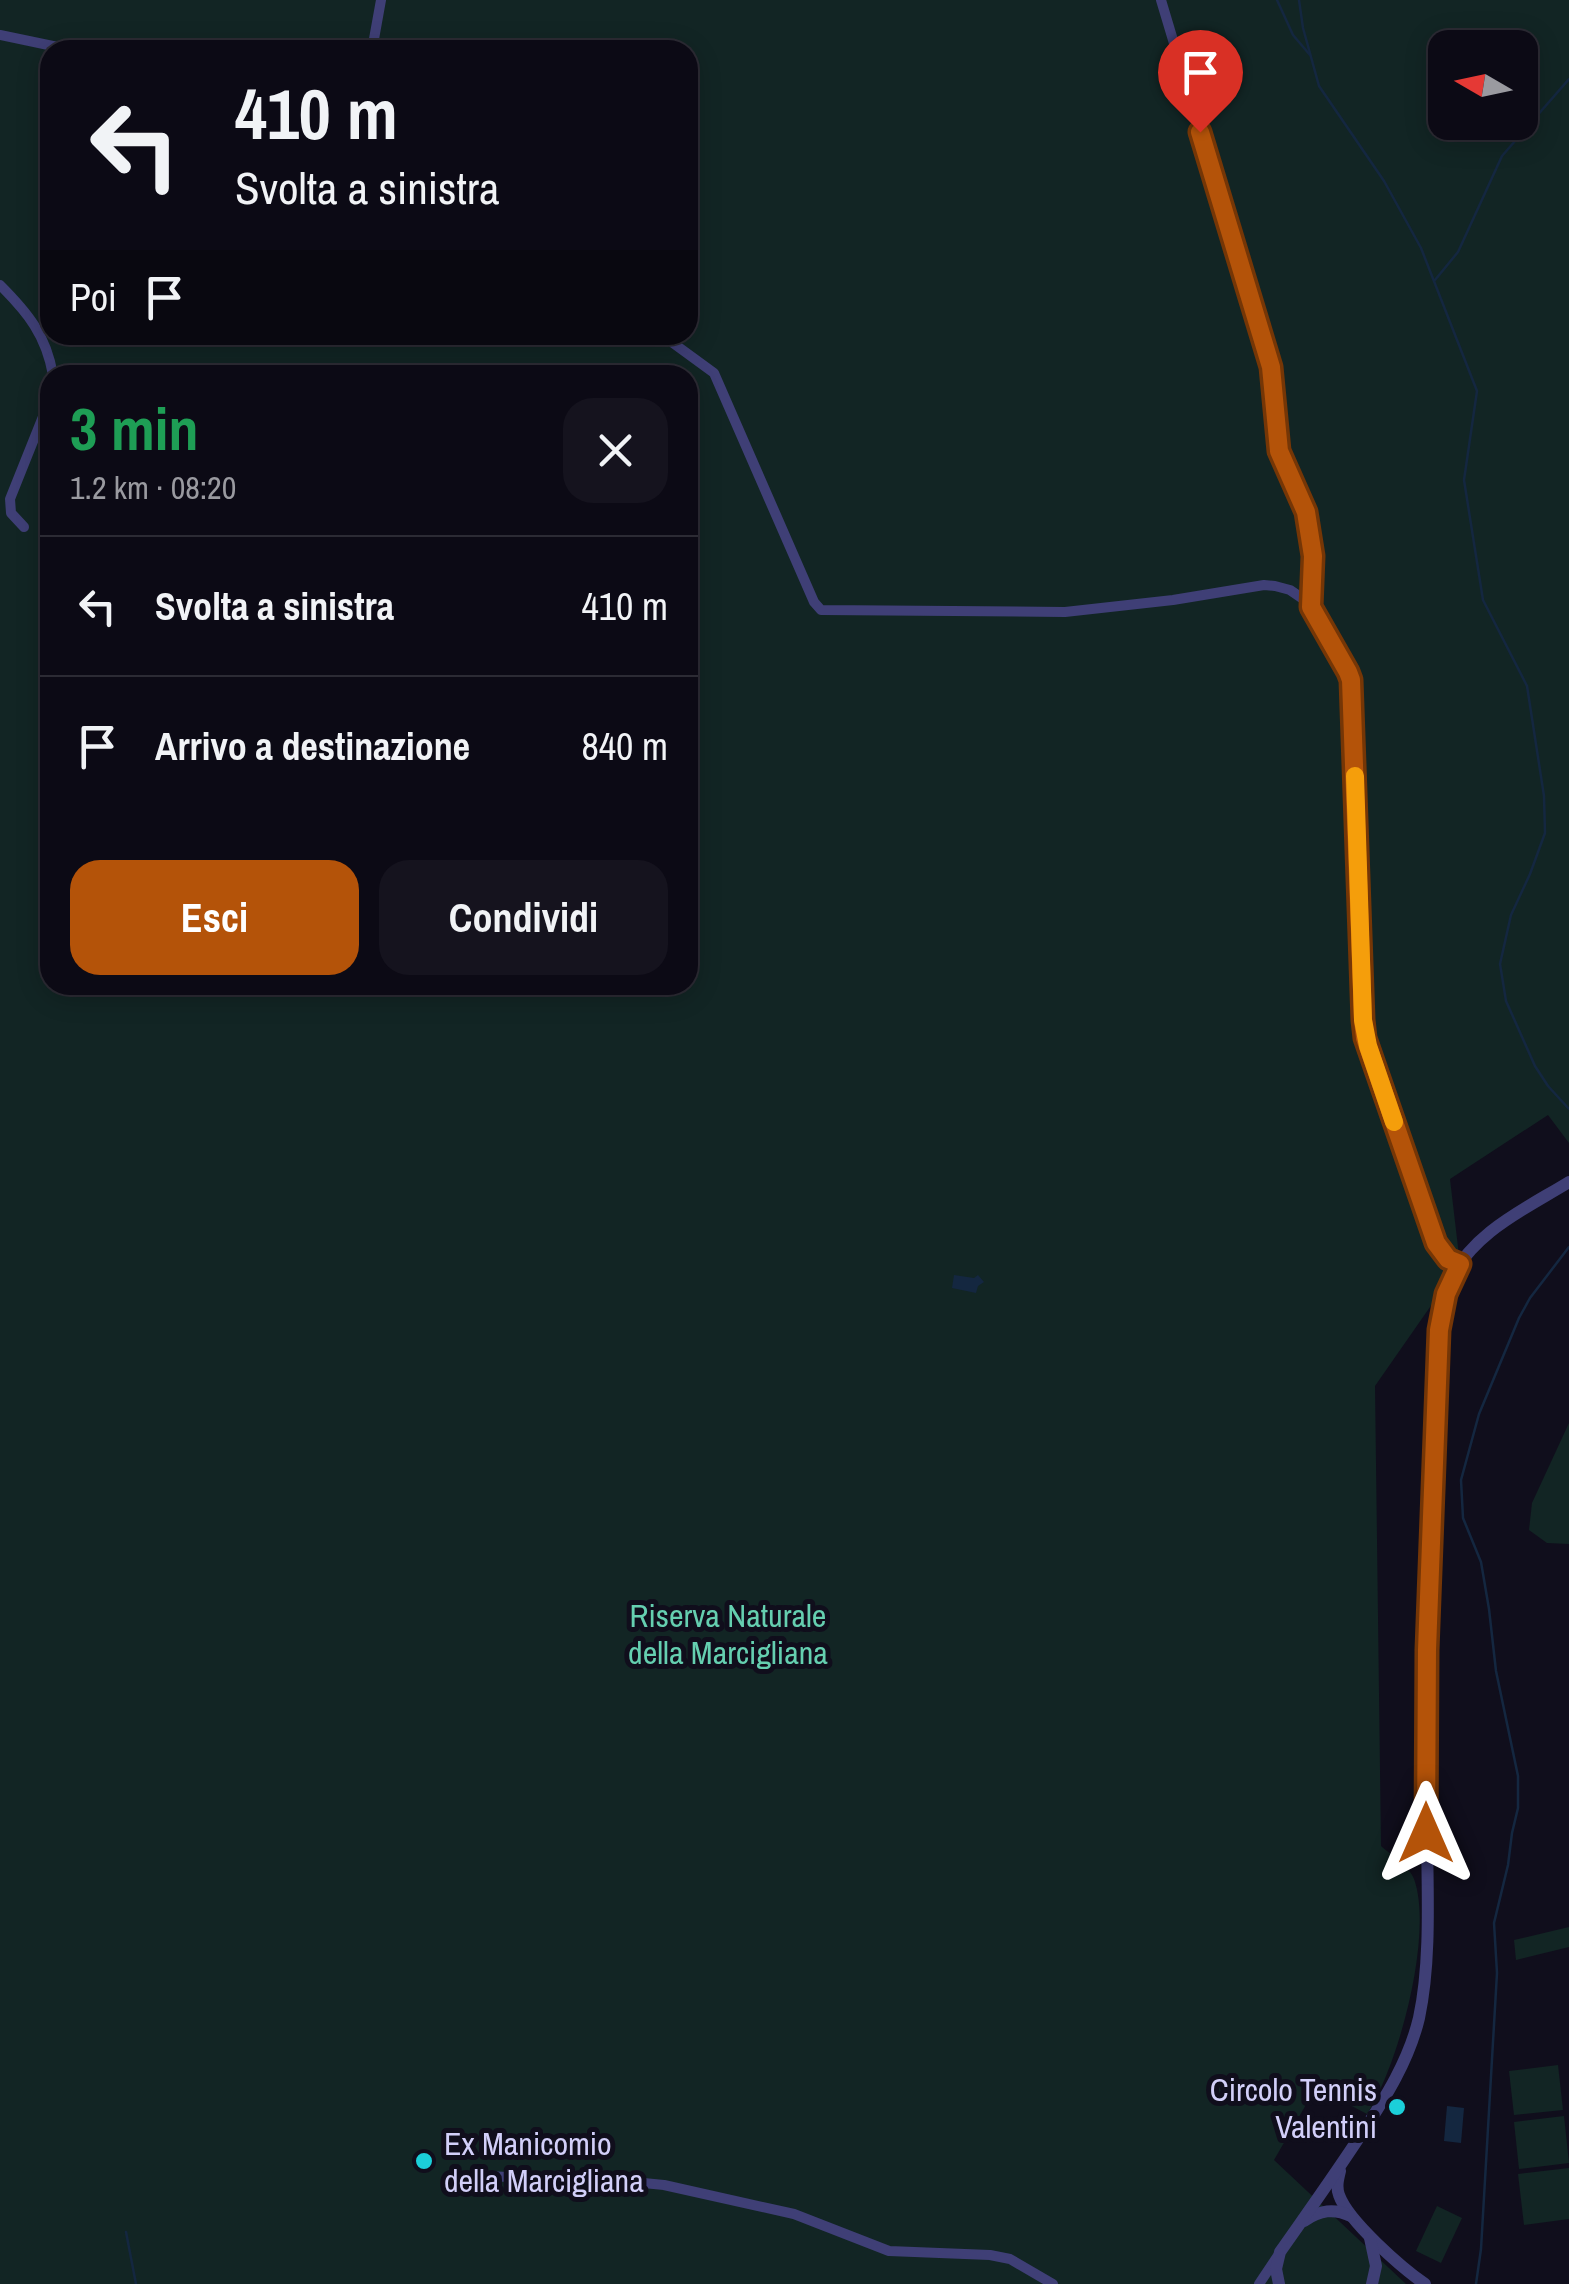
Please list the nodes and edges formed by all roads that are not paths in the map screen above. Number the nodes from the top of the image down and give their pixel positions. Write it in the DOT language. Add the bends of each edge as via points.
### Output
graph roads {
  1 [pos="381,0"];
  2 [pos="1161,0"];
  3 [pos="0,35"];
  4 [pos="374,40"];
  5 [pos="40,43"];
  6 [pos="0,285"];
  7 [pos="40,336"];
  8 [pos="676,345"];
  9 [pos="40,424"];
  10 [pos="24,526"];
  11 [pos="1311,607"];
  12 [pos="1569,1182"];
  13 [pos="1460,1264"];
  14 [pos="1345,2160"];
  15 [pos="483,2176"];
  16 [pos="1357,2220"];
  17 [pos="1298,2226"];
  18 [pos="1368,2232"];
  19 [pos="1280,2252"];
  20 [pos="1053,2284"];
  21 [pos="1259,2284"];
  22 [pos="1279,2284"];
  23 [pos="1372,2284"];
  24 [pos="1425,2284"];
  1 -- 4 [label="street"];
  2 -- 11 [label="street" via="1271,367 1279,451 1310,530"];
  3 -- 5 [label="street"];
  6 -- 7 [label="street"];
  8 -- 11 [label="street" via="714,372 822,610 1065,612 1264,585 1285,588"];
  9 -- 10 [label="street" via="10,498 11,513"];
  11 -- 13 [label="street" via="1351,680 1365,1038 1436,1243"];
  12 -- 13 [label="street" via="1486,1234"];
  13 -- 14 [label="street" via="1439,1330 1420,2010 1398,2074"];
  14 -- 16 [label="street" via="1338,2189"];
  14 -- 17 [label="street"];
  15 -- 20 [label="street" via="664,2185 794,2214 889,2250 1010,2259"];
  16 -- 17 [label="street" via="1325,2211"];
  16 -- 18 [label="street"];
  17 -- 19 [label="street"];
  18 -- 23 [label="street" via="1376,2260"];
  18 -- 24 [label="street"];
  19 -- 21 [label="street"];
  19 -- 22 [label="street"];
}
